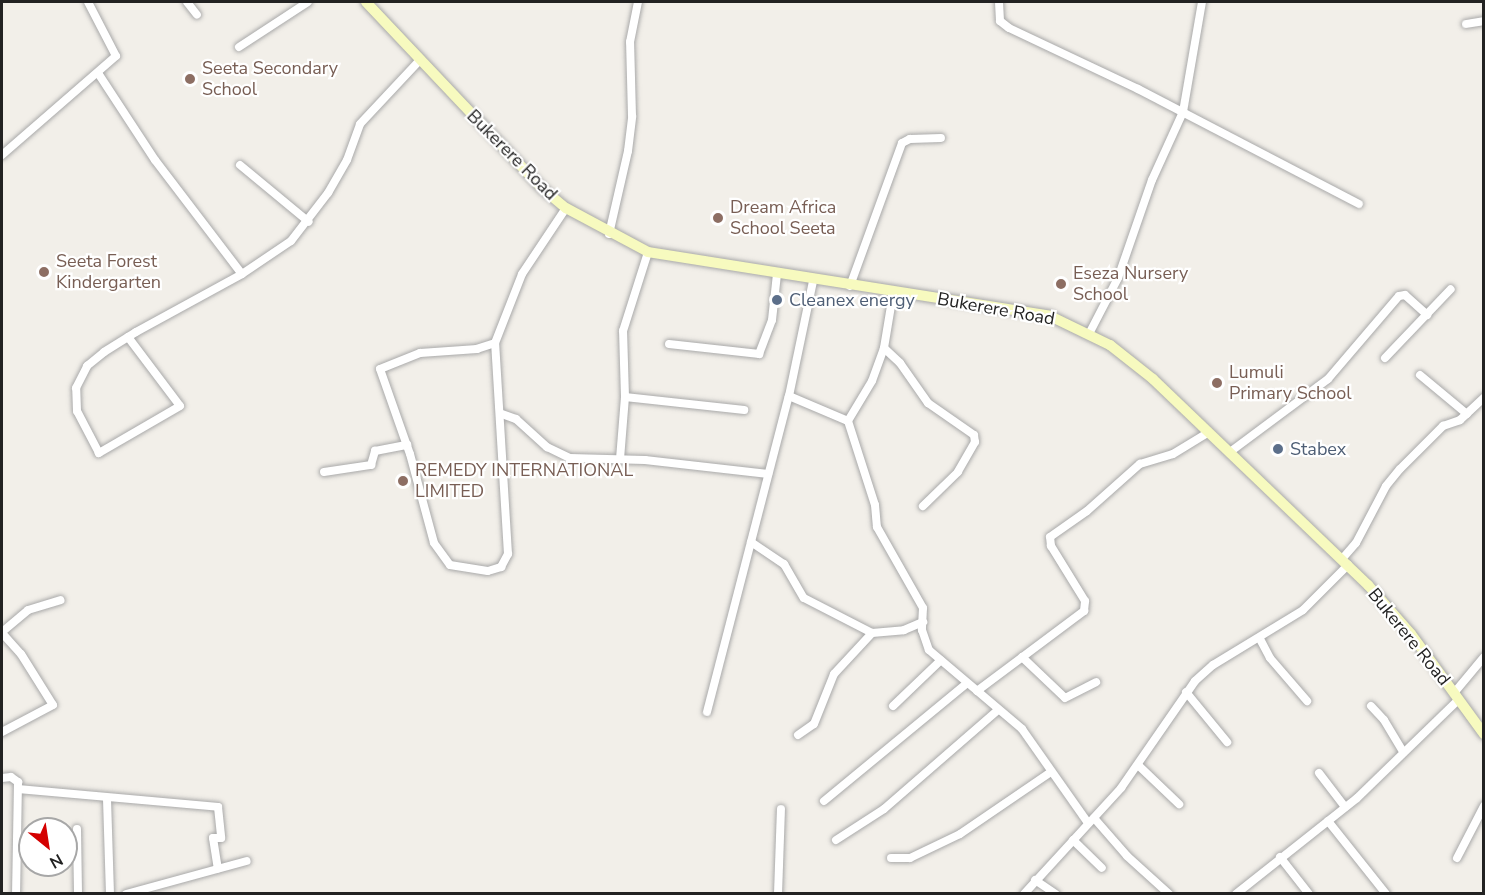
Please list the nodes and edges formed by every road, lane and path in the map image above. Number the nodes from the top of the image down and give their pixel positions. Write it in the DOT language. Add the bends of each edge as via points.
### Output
graph roads {
  1 [pos="88,2"];
  2 [pos="187,2"];
  3 [pos="308,2"];
  4 [pos="366,2"];
  5 [pos="638,2"];
  6 [pos="999,2"];
  7 [pos="1202,2"];
  8 [pos="197,15"];
  9 [pos="1484,21"];
  10 [pos="1466,24"];
  11 [pos="239,47"];
  12 [pos="419,61"];
  13 [pos="98,73"];
  14 [pos="1183,112"];
  15 [pos="942,138"];
  16 [pos="2,155"];
  17 [pos="240,165"];
  18 [pos="1359,204"];
  19 [pos="566,208"];
  20 [pos="309,222"];
  21 [pos="609,234"];
  22 [pos="648,252"];
  23 [pos="242,274"];
  24 [pos="777,274"];
  25 [pos="813,281"];
  26 [pos="850,286"];
  27 [pos="1451,290"];
  28 [pos="893,294"];
  29 [pos="1427,315"];
  30 [pos="1090,332"];
  31 [pos="128,337"];
  32 [pos="495,343"];
  33 [pos="669,344"];
  34 [pos="884,348"];
  35 [pos="1385,358"];
  36 [pos="1420,375"];
  37 [pos="789,396"];
  38 [pos="625,397"];
  39 [pos="1484,398"];
  40 [pos="744,410"];
  41 [pos="502,414"];
  42 [pos="1467,414"];
  43 [pos="848,421"];
  44 [pos="1209,432"];
  45 [pos="407,445"];
  46 [pos="1230,452"];
  47 [pos="620,459"];
  48 [pos="324,472"];
  49 [pos="768,474"];
  50 [pos="923,506"];
  51 [pos="751,542"];
  52 [pos="1345,562"];
  53 [pos="61,600"];
  54 [pos="922,622"];
  55 [pos="2,633"];
  56 [pos="872,633"];
  57 [pos="1260,639"];
  58 [pos="1023,657"];
  59 [pos="1484,657"];
  60 [pos="940,660"];
  61 [pos="1096,682"];
  62 [pos="967,683"];
  63 [pos="977,691"];
  64 [pos="1186,692"];
  65 [pos="1456,697"];
  66 [pos="1307,701"];
  67 [pos="893,706"];
  68 [pos="1371,706"];
  69 [pos="998,710"];
  70 [pos="707,712"];
  71 [pos="2,732"];
  72 [pos="1484,734"];
  73 [pos="798,735"];
  74 [pos="1227,742"];
  75 [pos="1402,750"];
  76 [pos="1138,765"];
  77 [pos="1051,772"];
  78 [pos="1318,773"];
  79 [pos="2,778"];
  80 [pos="18,789"];
  81 [pos="107,799"];
  82 [pos="824,801"];
  83 [pos="1179,804"];
  84 [pos="1484,806"];
  85 [pos="1345,807"];
  86 [pos="781,809"];
  87 [pos="1091,821"];
  88 [pos="1328,821"];
  89 [pos="836,840"];
  90 [pos="1073,840"];
  91 [pos="1280,857"];
  92 [pos="891,858"];
  93 [pos="1457,858"];
  94 [pos="247,861"];
  95 [pos="1102,868"];
  96 [pos="218,869"];
  97 [pos="78,877"];
  98 [pos="1035,880"];
  99 [pos="1238,893"];
  100 [pos="16,894"];
  101 [pos="78,894"];
  102 [pos="110,894"];
  103 [pos="126,894"];
  104 [pos="778,894"];
  105 [pos="1024,894"];
  106 [pos="1056,894"];
  107 [pos="1170,894"];
  108 [pos="1309,894"];
  109 [pos="1386,894"];
  1 -- 13 [label="street" via="117,51 115,58"];
  2 -- 8 [label="street"];
  3 -- 11 [label="street"];
  4 -- 12 [label="main road, Bukerere Road"];
  5 -- 21 [label="street" via="630,42 632,109 628,151"];
  6 -- 14 [label="street" via="1004,25"];
  7 -- 14 [label="street"];
  9 -- 10 [label="street"];
  12 -- 19 [label="main road, Bukerere Road"];
  12 -- 20 [label="street" via="360,124 343,168"];
  13 -- 16 [label="street"];
  13 -- 23 [label="street" via="155,160"];
  14 -- 18 [label="street"];
  14 -- 30 [label="street" via="1152,180 1118,278"];
  15 -- 26 [label="street" via="902,143"];
  17 -- 20 [label="street"];
  19 -- 21 [label="main road, Bukerere Road"];
  19 -- 32 [label="street" via="522,274"];
  20 -- 23 [label="street" via="274,255"];
  21 -- 22 [label="main road, Bukerere Road"];
  22 -- 24 [label="main road, Bukerere Road"];
  22 -- 38 [label="street" via="623,331"];
  23 -- 31 [label="street"];
  24 -- 25 [label="main road, Bukerere Road"];
  24 -- 33 [label="street" via="772,320 759,354"];
  25 -- 26 [label="main road, Bukerere Road"];
  25 -- 37 [label="street"];
  26 -- 28 [label="main road, Bukerere Road"];
  27 -- 29 [label="street"];
  28 -- 30 [label="main road, Bukerere Road" via="1033,313"];
  28 -- 34 [label="street"];
  29 -- 35 [label="street"];
  29 -- 46 [label="street" via="1405,295 1399,296 1328,379"];
  30 -- 44 [label="main road, Bukerere Road" via="1130,359"];
  31 -- 31 [label="street" via="87,366 76,388 77,411 99,453 180,406"];
  32 -- 41 [label="street"];
  32 -- 45 [label="street" via="477,349 420,353 381,368"];
  34 -- 43 [label="street" via="872,381"];
  34 -- 50 [label="street" via="900,363 928,403 974,435 975,442 958,472"];
  36 -- 42 [label="street"];
  37 -- 43 [label="street"];
  37 -- 49 [label="street"];
  38 -- 40 [label="street"];
  38 -- 47 [label="street"];
  39 -- 42 [label="street"];
  41 -- 45 [label="street" via="508,554 496,570 458,567 444,559 430,534"];
  41 -- 47 [label="street" via="516,418 548,447 570,458"];
  42 -- 52 [label="street" via="1443,426 1394,476"];
  43 -- 54 [label="street" via="877,511 878,527 923,608"];
  44 -- 46 [label="main road, Bukerere Road"];
  44 -- 58 [label="street" via="1180,450 1140,464 1087,511 1050,537 1085,607"];
  45 -- 48 [label="street" via="375,451 371,465"];
  46 -- 52 [label="main road, Bukerere Road"];
  47 -- 49 [label="street"];
  49 -- 51 [label="street"];
  51 -- 56 [label="street" via="784,564 804,598"];
  51 -- 70 [label="street"];
  52 -- 57 [label="street" via="1304,610"];
  52 -- 65 [label="main road, Bukerere Road" via="1393,611"];
  53 -- 55 [label="street" via="28,610"];
  54 -- 56 [label="street" via="904,630"];
  54 -- 60 [label="street" via="929,650"];
  55 -- 71 [label="street" via="21,654 53,705"];
  56 -- 73 [label="street" via="834,674 814,724"];
  57 -- 64 [label="street" via="1213,665"];
  57 -- 66 [label="street" via="1270,658"];
  58 -- 61 [label="street" via="1065,698"];
  58 -- 63 [label="street"];
  59 -- 65 [label="street"];
  60 -- 62 [label="street"];
  60 -- 67 [label="street"];
  62 -- 63 [label="street"];
  62 -- 82 [label="street"];
  63 -- 69 [label="street"];
  64 -- 74 [label="street"];
  64 -- 76 [label="street"];
  65 -- 72 [label="main road, Bukerere Road"];
  65 -- 75 [label="street"];
  68 -- 75 [label="street"];
  69 -- 77 [label="street" via="1030,737"];
  69 -- 89 [label="street" via="884,809"];
  75 -- 85 [label="street"];
  76 -- 83 [label="street"];
  76 -- 87 [label="street"];
  77 -- 87 [label="street"];
  77 -- 92 [label="street" via="960,834 915,856"];
  78 -- 85 [label="street"];
  79 -- 80 [label="street" via="15,778"];
  80 -- 81 [label="street"];
  80 -- 100 [label="street" via="13,868"];
  81 -- 96 [label="street" via="218,807 221,838 213,838"];
  81 -- 102 [label="street"];
  84 -- 93 [label="street"];
  85 -- 88 [label="street"];
  86 -- 104 [label="street"];
  87 -- 90 [label="street"];
  87 -- 107 [label="street"];
  88 -- 91 [label="street"];
  88 -- 109 [label="street"];
  90 -- 95 [label="street"];
  90 -- 98 [label="street"];
  91 -- 99 [label="street"];
  91 -- 108 [label="street"];
  94 -- 96 [label="street"];
  96 -- 103 [label="street"];
  97 -- 101 [label="street"];
  98 -- 105 [label="street"];
  98 -- 106 [label="street"];
}
